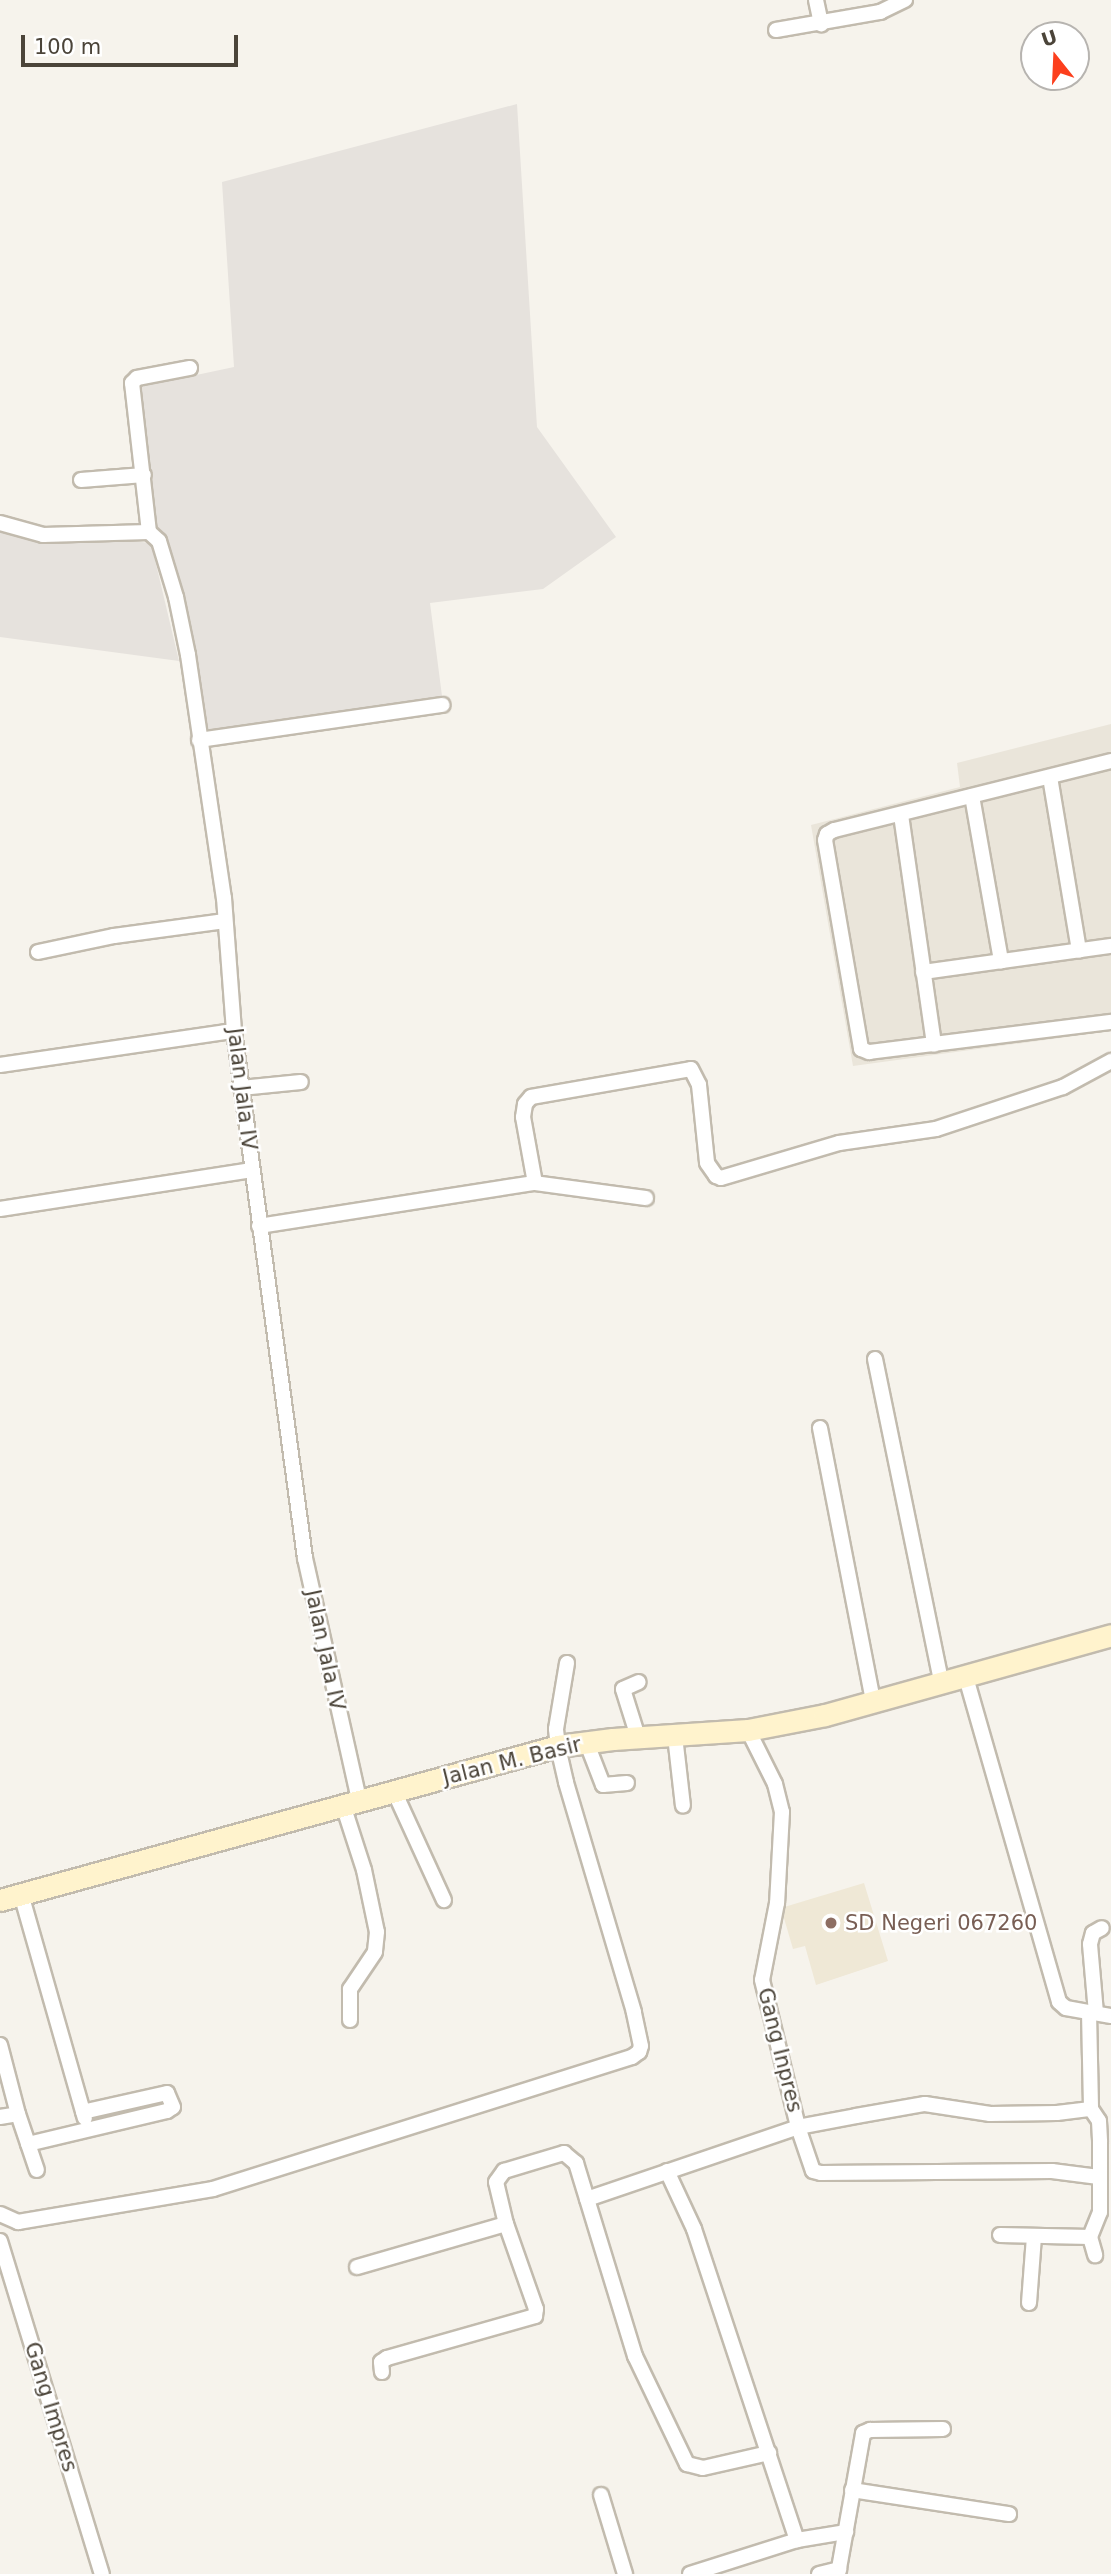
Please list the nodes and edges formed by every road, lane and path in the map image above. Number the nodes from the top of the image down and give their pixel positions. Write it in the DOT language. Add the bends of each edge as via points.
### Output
graph roads {
  1 [pos="816,0"];
  2 [pos="905,0"];
  3 [pos="821,24"];
  4 [pos="776,30"];
  5 [pos="190,368"];
  6 [pos="144,475"];
  7 [pos="81,480"];
  8 [pos="0,523"];
  9 [pos="149,531"];
  10 [pos="443,705"];
  11 [pos="199,740"];
  12 [pos="1111,761"];
  13 [pos="1050,777"];
  14 [pos="972,796"];
  15 [pos="901,815"];
  16 [pos="225,921"];
  17 [pos="1111,946"];
  18 [pos="1079,951"];
  19 [pos="38,952"];
  20 [pos="1000,961"];
  21 [pos="923,972"];
  22 [pos="1111,1022"];
  23 [pos="234,1031"];
  24 [pos="934,1045"];
  25 [pos="1111,1061"];
  26 [pos="0,1065"];
  27 [pos="301,1082"];
  28 [pos="241,1088"];
  29 [pos="252,1170"];
  30 [pos="535,1183"];
  31 [pos="646,1198"];
  32 [pos="0,1209"];
  33 [pos="260,1226"];
  34 [pos="875,1359"];
  35 [pos="820,1428"];
  36 [pos="1111,1635"];
  37 [pos="567,1663"];
  38 [pos="965,1674"];
  39 [pos="941,1681"];
  40 [pos="639,1682"];
  41 [pos="873,1701"];
  42 [pos="748,1730"];
  43 [pos="676,1736"];
  44 [pos="638,1738"];
  45 [pos="586,1741"];
  46 [pos="558,1746"];
  47 [pos="626,1783"];
  48 [pos="394,1791"];
  49 [pos="351,1802"];
  50 [pos="683,1806"];
  51 [pos="21,1894"];
  52 [pos="0,1900"];
  53 [pos="444,1900"];
  54 [pos="1102,1928"];
  55 [pos="1093,2013"];
  56 [pos="1111,2016"];
  57 [pos="350,2020"];
  58 [pos="0,2045"];
  59 [pos="1091,2109"];
  60 [pos="83,2112"];
  61 [pos="18,2114"];
  62 [pos="0,2117"];
  63 [pos="799,2127"];
  64 [pos="89,2131"];
  65 [pos="28,2144"];
  66 [pos="1105,2155"];
  67 [pos="37,2170"];
  68 [pos="667,2171"];
  69 [pos="1099,2177"];
  70 [pos="587,2199"];
  71 [pos="0,2214"];
  72 [pos="506,2224"];
  73 [pos="1000,2235"];
  74 [pos="1034,2236"];
  75 [pos="1090,2237"];
  76 [pos="0,2241"];
  77 [pos="1095,2255"];
  78 [pos="357,2267"];
  79 [pos="1029,2303"];
  80 [pos="382,2372"];
  81 [pos="943,2429"];
  82 [pos="769,2453"];
  83 [pos="852,2490"];
  84 [pos="601,2495"];
  85 [pos="1009,2514"];
  86 [pos="846,2532"];
  87 [pos="797,2540"];
  88 [pos="838,2571"];
  89 [pos="102,2574"];
  90 [pos="625,2574"];
  91 [pos="690,2574"];
  92 [pos="819,2574"];
  1 -- 3 [label="street"];
  2 -- 3 [label="street" via="880,12"];
  3 -- 4 [label="street"];
  5 -- 6 [label="street" via="133,380"];
  6 -- 7 [label="street"];
  6 -- 9 [label="street"];
  8 -- 9 [label="street" via="43,535"];
  9 -- 11 [label="street, Jalan Jala IV" via="159,541 183,625"];
  10 -- 11 [label="street"];
  11 -- 16 [label="street, Jalan Jala IV"];
  12 -- 13 [label="street"];
  13 -- 14 [label="street"];
  13 -- 18 [label="street"];
  14 -- 15 [label="street"];
  14 -- 20 [label="street"];
  15 -- 21 [label="street"];
  15 -- 24 [label="street" via="834,831 825,840 861,1049"];
  16 -- 19 [label="street"];
  16 -- 23 [label="street, Jalan Jala IV"];
  17 -- 18 [label="street"];
  18 -- 20 [label="street"];
  20 -- 21 [label="street"];
  21 -- 24 [label="street"];
  22 -- 24 [label="street"];
  23 -- 26 [label="street"];
  23 -- 28 [label="street, Jalan Jala IV"];
  25 -- 30 [label="street" via="1063,1087 948,1126 839,1143 721,1178 708,1163 699,1085 691,1069 531,1097 523,1117"];
  27 -- 28 [label="street"];
  28 -- 29 [label="street, Jalan Jala IV"];
  29 -- 32 [label="street"];
  29 -- 33 [label="street, Jalan Jala IV"];
  30 -- 31 [label="street"];
  30 -- 33 [label="street"];
  33 -- 49 [label="street, Jalan Jala IV" via="305,1558"];
  34 -- 39 [label="street"];
  35 -- 41 [label="street"];
  36 -- 38 [label="main road, Jalan M. Basir"];
  37 -- 46 [label="street" via="556,1729"];
  38 -- 39 [label="main road, Jalan M. Basir"];
  38 -- 55 [label="street" via="1059,2002 1066,2008"];
  39 -- 41 [label="main road, Jalan M. Basir"];
  40 -- 44 [label="street" via="623,1689"];
  41 -- 42 [label="main road, Jalan M. Basir"];
  42 -- 43 [label="main road, Jalan M. Basir"];
  42 -- 63 [label="street, Gang Inpres" via="775,1784 782,1812 778,1903 762,1980"];
  43 -- 44 [label="main road, Jalan M. Basir"];
  43 -- 50 [label="street"];
  44 -- 45 [label="main road, Jalan M. Basir"];
  45 -- 46 [label="main road, Jalan M. Basir"];
  45 -- 47 [label="street" via="603,1785"];
  46 -- 48 [label="main road, Jalan M. Basir"];
  46 -- 71 [label="street" via="634,2012 639,2052 213,2189 18,2222"];
  48 -- 49 [label="main road, Jalan M. Basir"];
  48 -- 53 [label="street"];
  49 -- 51 [label="main road, Jalan M. Basir"];
  49 -- 57 [label="street, Jalan Jala IV" via="377,1931 375,1952 350,1989"];
  51 -- 52 [label="main road, Jalan M. Basir"];
  51 -- 60 [label="street"];
  54 -- 55 [label="street" via="1095,1930 1090,1944"];
  55 -- 56 [label="street"];
  55 -- 59 [label="street"];
  58 -- 61 [label="street"];
  59 -- 63 [label="street" via="990,2114 925,2104"];
  59 -- 66 [label="street" via="1099,2121"];
  60 -- 64 [label="street"];
  60 -- 64 [label="street" via="170,2095 172,2110"];
  61 -- 62 [label="street"];
  61 -- 65 [label="street"];
  63 -- 68 [label="street"];
  63 -- 69 [label="street, Gang Inpres" via="809,2165 821,2174 1052,2171"];
  64 -- 65 [label="street"];
  65 -- 67 [label="street"];
  66 -- 69 [label="street"];
  68 -- 70 [label="street"];
  68 -- 82 [label="street" via="694,2229"];
  69 -- 75 [label="street" via="1100,2212"];
  70 -- 72 [label="street" via="576,2163 559,2153 500,2174 496,2188"];
  70 -- 82 [label="street" via="635,2356 687,2464 703,2469"];
  72 -- 78 [label="street"];
  72 -- 80 [label="street" via="535,2316 387,2358 381,2362"];
  73 -- 74 [label="street"];
  74 -- 75 [label="street"];
  74 -- 79 [label="street"];
  75 -- 77 [label="street"];
  76 -- 89 [label="street, Gang Impres"];
  81 -- 83 [label="street" via="863,2433"];
  82 -- 87 [label="street"];
  83 -- 85 [label="street"];
  83 -- 86 [label="street"];
  84 -- 90 [label="street"];
  86 -- 87 [label="street"];
  86 -- 88 [label="street"];
  87 -- 91 [label="street"];
  88 -- 92 [label="street"];
}
